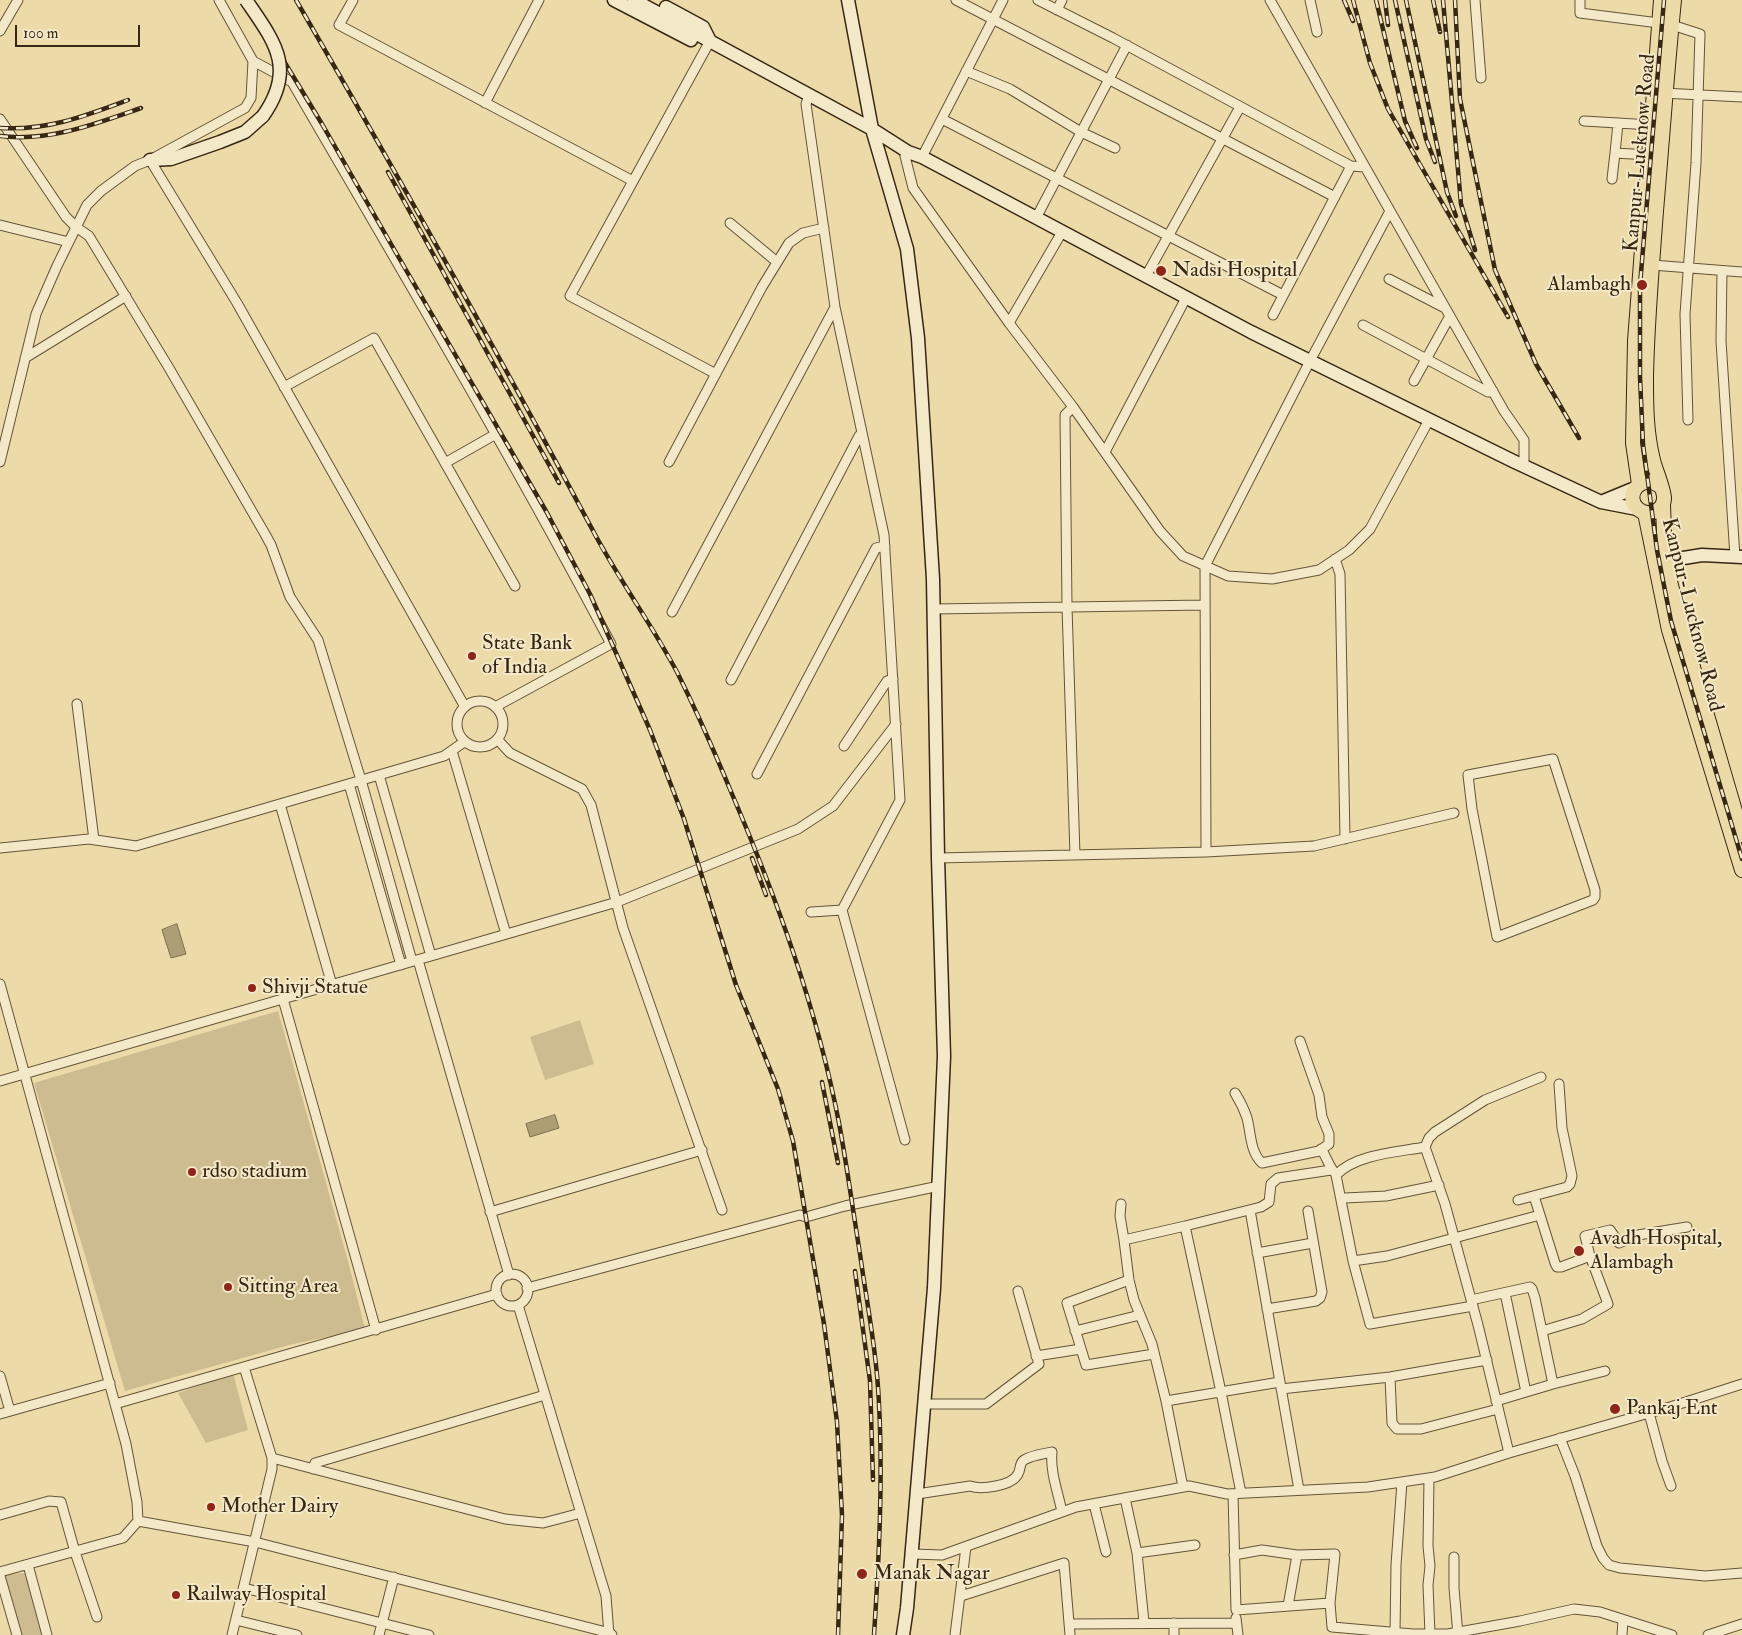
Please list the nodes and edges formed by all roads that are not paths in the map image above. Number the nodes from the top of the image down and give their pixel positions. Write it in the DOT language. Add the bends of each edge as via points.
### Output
graph roads {
  1 [pos="18,0"];
  2 [pos="219,0"];
  3 [pos="246,0"];
  4 [pos="354,0"];
  5 [pos="539,0"];
  6 [pos="614,0"];
  7 [pos="634,0"];
  8 [pos="652,0"];
  9 [pos="848,0"];
  10 [pos="956,0"];
  11 [pos="1003,0"];
  12 [pos="1038,0"];
  13 [pos="1062,0"];
  14 [pos="1270,0"];
  15 [pos="1310,0"];
  16 [pos="1475,0"];
  17 [pos="1580,0"];
  18 [pos="1661,0"];
  19 [pos="1674,0"];
  20 [pos="1057,10"];
  21 [pos="993,19"];
  22 [pos="1665,24"];
  23 [pos="0,31"];
  24 [pos="1317,32"];
  25 [pos="705,38"];
  26 [pos="1127,45"];
  27 [pos="253,61"];
  28 [pos="966,71"];
  29 [pos="1481,78"];
  30 [pos="1109,79"];
  31 [pos="1660,93"];
  32 [pos="809,95"];
  33 [pos="1699,95"];
  34 [pos="1742,97"];
  35 [pos="485,103"];
  36 [pos="1240,107"];
  37 [pos="0,119"];
  38 [pos="942,119"];
  39 [pos="1584,121"];
  40 [pos="1618,123"];
  41 [pos="1651,125"];
  42 [pos="872,129"];
  43 [pos="1081,132"];
  44 [pos="1223,139"];
  45 [pos="1115,148"];
  46 [pos="908,152"];
  47 [pos="1615,153"];
  48 [pos="1649,155"];
  49 [pos="922,157"];
  50 [pos="150,160"];
  51 [pos="1351,166"];
  52 [pos="1365,167"];
  53 [pos="1057,178"];
  54 [pos="1612,179"];
  55 [pos="633,181"];
  56 [pos="1335,197"];
  57 [pos="1390,211"];
  58 [pos="1036,218"];
  59 [pos="730,223"];
  60 [pos="0,225"];
  61 [pos="76,227"];
  62 [pos="824,228"];
  63 [pos="1062,232"];
  64 [pos="1168,237"];
  65 [pos="69,242"];
  66 [pos="777,262"];
  67 [pos="1652,265"];
  68 [pos="1688,268"];
  69 [pos="1722,271"];
  70 [pos="1742,272"];
  71 [pos="1146,276"];
  72 [pos="1389,279"];
  73 [pos="1283,295"];
  74 [pos="126,296"];
  75 [pos="1186,298"];
  76 [pos="836,307"];
  77 [pos="1447,312"];
  78 [pos="1273,315"];
  79 [pos="1009,323"];
  80 [pos="1363,324"];
  81 [pos="25,358"];
  82 [pos="1426,358"];
  83 [pos="1310,361"];
  84 [pos="716,374"];
  85 [pos="1414,381"];
  86 [pos="284,387"];
  87 [pos="1492,391"];
  88 [pos="1073,407"];
  89 [pos="1429,420"];
  90 [pos="1688,420"];
  91 [pos="862,433"];
  92 [pos="496,434"];
  93 [pos="1105,452"];
  94 [pos="0,462"];
  95 [pos="669,462"];
  96 [pos="445,463"];
  97 [pos="1524,466"];
  98 [pos="1637,486"];
  99 [pos="1661,487"];
  100 [pos="1601,502"];
  101 [pos="1663,504"];
  102 [pos="1641,511"];
  103 [pos="885,546"];
  104 [pos="1738,557"];
  105 [pos="1335,559"];
  106 [pos="1665,561"];
  107 [pos="1205,566"];
  108 [pos="515,586"];
  109 [pos="1205,605"];
  110 [pos="1067,607"];
  111 [pos="933,609"];
  112 [pos="672,612"];
  113 [pos="893,679"];
  114 [pos="731,680"];
  115 [pos="77,704"];
  116 [pos="465,706"];
  117 [pos="495,707"];
  118 [pos="896,724"];
  119 [pos="497,740"];
  120 [pos="464,742"];
  121 [pos="844,746"];
  122 [pos="452,751"];
  123 [pos="1713,755"];
  124 [pos="757,774"];
  125 [pos="379,775"];
  126 [pos="361,780"];
  127 [pos="349,784"];
  128 [pos="280,804"];
  129 [pos="1454,813"];
  130 [pos="1742,835"];
  131 [pos="1345,838"];
  132 [pos="94,840"];
  133 [pos="0,848"];
  134 [pos="1206,852"];
  135 [pos="1074,855"];
  136 [pos="938,858"];
  137 [pos="1742,870"];
  138 [pos="1595,890"];
  139 [pos="616,902"];
  140 [pos="842,910"];
  141 [pos="811,912"];
  142 [pos="506,934"];
  143 [pos="431,956"];
  144 [pos="415,961"];
  145 [pos="401,965"];
  146 [pos="0,984"];
  147 [pos="332,985"];
  148 [pos="283,999"];
  149 [pos="1300,1040"];
  150 [pos="25,1074"];
  151 [pos="1541,1077"];
  152 [pos="0,1081"];
  153 [pos="1559,1084"];
  154 [pos="1235,1093"];
  155 [pos="905,1140"];
  156 [pos="1425,1147"];
  157 [pos="1321,1149"];
  158 [pos="702,1150"];
  159 [pos="1334,1173"];
  160 [pos="1439,1185"];
  161 [pos="939,1186"];
  162 [pos="1534,1196"];
  163 [pos="1345,1198"];
  164 [pos="1518,1200"];
  165 [pos="1121,1204"];
  166 [pos="722,1210"];
  167 [pos="1250,1210"];
  168 [pos="1308,1211"];
  169 [pos="490,1212"];
  170 [pos="1540,1215"];
  171 [pos="1185,1226"];
  172 [pos="1687,1227"];
  173 [pos="1454,1238"];
  174 [pos="1124,1240"];
  175 [pos="1314,1243"];
  176 [pos="1257,1253"];
  177 [pos="1590,1256"];
  178 [pos="1353,1261"];
  179 [pos="509,1275"];
  180 [pos="1129,1280"];
  181 [pos="528,1288"];
  182 [pos="1018,1291"];
  183 [pos="1504,1293"];
  184 [pos="497,1294"];
  185 [pos="1472,1303"];
  186 [pos="518,1305"];
  187 [pos="1267,1308"];
  188 [pos="1140,1315"];
  189 [pos="376,1330"];
  190 [pos="1075,1331"];
  191 [pos="1542,1331"];
  192 [pos="1080,1349"];
  193 [pos="1154,1354"];
  194 [pos="1036,1356"];
  195 [pos="1487,1360"];
  196 [pos="244,1367"];
  197 [pos="1605,1371"];
  198 [pos="0,1376"];
  199 [pos="1390,1377"];
  200 [pos="110,1384"];
  201 [pos="1553,1384"];
  202 [pos="1742,1384"];
  203 [pos="1281,1386"];
  204 [pos="1222,1392"];
  205 [pos="1526,1392"];
  206 [pos="545,1395"];
  207 [pos="1166,1401"];
  208 [pos="115,1404"];
  209 [pos="924,1404"];
  210 [pos="1497,1405"];
  211 [pos="10,1411"];
  212 [pos="1649,1413"];
  213 [pos="0,1414"];
  214 [pos="1560,1438"];
  215 [pos="1509,1453"];
  216 [pos="272,1458"];
  217 [pos="313,1469"];
  218 [pos="1428,1478"];
  219 [pos="1402,1482"];
  220 [pos="1671,1486"];
  221 [pos="1183,1487"];
  222 [pos="1299,1490"];
  223 [pos="1237,1493"];
  224 [pos="917,1494"];
  225 [pos="1125,1498"];
  226 [pos="1094,1504"];
  227 [pos="1062,1512"];
  228 [pos="581,1513"];
  229 [pos="0,1515"];
  230 [pos="138,1521"];
  231 [pos="255,1542"];
  232 [pos="1195,1545"];
  233 [pos="966,1547"];
  234 [pos="75,1552"];
  235 [pos="1106,1552"];
  236 [pos="1137,1553"];
  237 [pos="912,1554"];
  238 [pos="1234,1555"];
  239 [pos="1297,1555"];
  240 [pos="1454,1557"];
  241 [pos="28,1565"];
  242 [pos="0,1572"];
  243 [pos="1742,1573"];
  244 [pos="0,1576"];
  245 [pos="394,1577"];
  246 [pos="244,1588"];
  247 [pos="961,1596"];
  248 [pos="1330,1603"];
  249 [pos="1288,1606"];
  250 [pos="1236,1610"];
  251 [pos="97,1617"];
  252 [pos="236,1620"];
  253 [pos="1623,1620"];
  254 [pos="1144,1622"];
  255 [pos="382,1623"];
  256 [pos="1174,1623"];
  257 [pos="1236,1623"];
  258 [pos="1070,1624"];
  259 [pos="1503,1624"];
  260 [pos="1742,1624"];
  261 [pos="1332,1631"];
  262 [pos="1395,1633"];
  263 [pos="610,1634"];
  264 [pos="1430,1634"];
  265 [pos="1458,1634"];
  266 [pos="17,1635"];
  267 [pos="47,1635"];
  268 [pos="232,1635"];
  269 [pos="297,1635"];
  270 [pos="379,1635"];
  271 [pos="429,1635"];
  272 [pos="904,1635"];
  273 [pos="955,1635"];
  274 [pos="1070,1635"];
  275 [pos="1174,1635"];
  276 [pos="1238,1635"];
  277 [pos="1504,1635"];
  278 [pos="1622,1635"];
  279 [pos="1672,1635"];
  280 [pos="1708,1635"];
  1 -- 23 [label="street"];
  2 -- 27 [label="street"];
  3 -- 50 [label="street, bridge" via="273,42 280,68 274,97 263,116 244,132 220,142 171,159"];
  4 -- 35 [label="street" via="339,25"];
  5 -- 35 [label="street"];
  6 -- 25 [label="street" via="695,43"];
  7 -- 25 [label="street"];
  8 -- 25 [label="street" via="703,27"];
  9 -- 42 [label="street"];
  10 -- 21 [label="street"];
  11 -- 21 [label="street"];
  12 -- 20 [label="street"];
  13 -- 20 [label="street"];
  14 -- 52 [label="street"];
  15 -- 24 [label="street"];
  16 -- 29 [label="street"];
  17 -- 22 [label="street" via="1580,13"];
  18 -- 22 [label="main road, Kanpur-Lucknow Road"];
  19 -- 22 [label="main road, Kanpur-Lucknow Road"];
  20 -- 26 [label="street"];
  21 -- 28 [label="street"];
  21 -- 30 [label="street"];
  22 -- 31 [label="main road, Kanpur-Lucknow Road"];
  22 -- 33 [label="street" via="1700,34"];
  25 -- 32 [label="street"];
  25 -- 55 [label="street"];
  26 -- 30 [label="street"];
  26 -- 36 [label="street"];
  27 -- 50 [label="street" via="252,88 245,108"];
  27 -- 92 [label="street" via="292,82"];
  28 -- 38 [label="street"];
  28 -- 43 [label="street" via="1010,89"];
  30 -- 43 [label="street"];
  30 -- 44 [label="street"];
  31 -- 33 [label="street"];
  31 -- 41 [label="main road, Kanpur-Lucknow Road"];
  31 -- 67 [label="main road, Kanpur-Lucknow Road"];
  32 -- 42 [label="street"];
  32 -- 62 [label="street" via="806,104"];
  33 -- 34 [label="street"];
  33 -- 68 [label="street"];
  35 -- 55 [label="street"];
  36 -- 44 [label="street"];
  36 -- 51 [label="street"];
  37 -- 61 [label="street"];
  38 -- 49 [label="street"];
  38 -- 53 [label="street"];
  39 -- 40 [label="street"];
  40 -- 41 [label="street"];
  40 -- 47 [label="street"];
  41 -- 48 [label="main road, Kanpur-Lucknow Road"];
  42 -- 46 [label="street"];
  42 -- 111 [label="street" via="907,249 918,338"];
  43 -- 45 [label="street"];
  43 -- 53 [label="street"];
  44 -- 56 [label="street"];
  44 -- 64 [label="street"];
  46 -- 49 [label="street"];
  46 -- 79 [label="street" via="905,156 913,188"];
  47 -- 48 [label="street"];
  47 -- 54 [label="street"];
  48 -- 98 [label="main road, Kanpur-Lucknow Road" via="1635,341 1633,443"];
  49 -- 58 [label="street"];
  50 -- 61 [label="street" via="135,166 101,191 87,205"];
  50 -- 86 [label="street"];
  51 -- 52 [label="street"];
  51 -- 56 [label="street"];
  52 -- 57 [label="street"];
  53 -- 58 [label="street"];
  53 -- 64 [label="street"];
  55 -- 84 [label="street" via="570,296"];
  56 -- 73 [label="street"];
  57 -- 77 [label="street"];
  57 -- 83 [label="street"];
  58 -- 63 [label="street"];
  59 -- 66 [label="street"];
  60 -- 65 [label="street"];
  61 -- 65 [label="street"];
  61 -- 74 [label="street" via="89,236"];
  62 -- 66 [label="street" via="803,233 789,243"];
  62 -- 76 [label="street"];
  63 -- 71 [label="street"];
  63 -- 79 [label="street"];
  64 -- 71 [label="street"];
  64 -- 73 [label="street"];
  65 -- 81 [label="street" via="36,314"];
  66 -- 84 [label="street"];
  67 -- 68 [label="street"];
  67 -- 99 [label="main road, Kanpur-Lucknow Road" via="1647,346 1647,430"];
  68 -- 69 [label="street"];
  68 -- 90 [label="street" via="1685,314"];
  69 -- 70 [label="street"];
  69 -- 104 [label="street" via="1721,342"];
  71 -- 75 [label="street"];
  72 -- 77 [label="street"];
  73 -- 78 [label="street"];
  74 -- 81 [label="street"];
  74 -- 126 [label="street" via="265,534 290,597 318,640"];
  75 -- 83 [label="street"];
  75 -- 93 [label="street"];
  76 -- 91 [label="street"];
  76 -- 112 [label="street"];
  77 -- 82 [label="street"];
  77 -- 87 [label="street"];
  79 -- 88 [label="street"];
  80 -- 82 [label="street"];
  81 -- 94 [label="street"];
  82 -- 85 [label="street"];
  82 -- 87 [label="street" via="1488,392"];
  83 -- 89 [label="street"];
  83 -- 107 [label="street"];
  84 -- 95 [label="street"];
  86 -- 96 [label="street" via="374,338"];
  86 -- 116 [label="street"];
  87 -- 97 [label="street" via="1524,440"];
  88 -- 93 [label="street"];
  88 -- 110 [label="street" via="1065,415"];
  89 -- 97 [label="street"];
  89 -- 105 [label="street" via="1370,529"];
  91 -- 103 [label="street"];
  91 -- 114 [label="street"];
  92 -- 96 [label="street"];
  92 -- 117 [label="street" via="611,644"];
  93 -- 107 [label="street" via="1160,532 1183,556"];
  96 -- 108 [label="street"];
  97 -- 100 [label="street"];
  98 -- 99 [label="main road" via="1653,482"];
  98 -- 100 [label="street"];
  98 -- 102 [label="main road" via="1632,499"];
  99 -- 101 [label="main road"];
  100 -- 102 [label="street"];
  101 -- 102 [label="main road" via="1658,510"];
  101 -- 106 [label="main road, Kanpur-Lucknow Road"];
  102 -- 123 [label="main road, Kanpur-Lucknow Road" via="1669,630"];
  103 -- 113 [label="street"];
  103 -- 124 [label="street" via="876,548"];
  104 -- 106 [label="street" via="1702,555"];
  105 -- 107 [label="street" via="1318,570 1272,579 1228,576"];
  105 -- 131 [label="street" via="1340,574"];
  106 -- 123 [label="main road, Kanpur-Lucknow Road"];
  107 -- 109 [label="street"];
  109 -- 110 [label="street"];
  109 -- 134 [label="street"];
  110 -- 111 [label="street"];
  110 -- 135 [label="street"];
  111 -- 136 [label="street"];
  113 -- 118 [label="street"];
  113 -- 121 [label="street" via="887,681"];
  115 -- 132 [label="street"];
  116 -- 117 [label="street" via="478,701"];
  116 -- 120 [label="street" via="456,726"];
  117 -- 119 [label="street" via="503,722"];
  118 -- 139 [label="street" via="833,806 798,829"];
  118 -- 140 [label="street" via="900,800"];
  119 -- 120 [label="street" via="481,747"];
  119 -- 139 [label="street" via="510,753 582,789 590,805"];
  120 -- 122 [label="street"];
  122 -- 125 [label="street"];
  122 -- 142 [label="street"];
  123 -- 130 [label="main road, Kanpur-Lucknow Road"];
  123 -- 137 [label="main road, Kanpur-Lucknow Road"];
  125 -- 126 [label="street"];
  125 -- 143 [label="street"];
  126 -- 127 [label="street"];
  126 -- 144 [label="street"];
  127 -- 128 [label="street"];
  127 -- 145 [label="street"];
  128 -- 132 [label="street" via="136,846"];
  128 -- 147 [label="street"];
  129 -- 131 [label="street"];
  131 -- 134 [label="street" via="1314,846"];
  132 -- 133 [label="street"];
  134 -- 135 [label="street"];
  135 -- 136 [label="street"];
  136 -- 161 [label="street" via="944,1056"];
  138 -- 138 [label="street" via="1553,759 1468,775 1497,937 1593,900"];
  139 -- 142 [label="street"];
  139 -- 158 [label="street"];
  140 -- 141 [label="street"];
  140 -- 155 [label="street"];
  142 -- 143 [label="street"];
  143 -- 144 [label="street"];
  144 -- 145 [label="street"];
  144 -- 169 [label="street"];
  145 -- 147 [label="street"];
  146 -- 150 [label="street"];
  147 -- 148 [label="street"];
  148 -- 150 [label="street"];
  148 -- 189 [label="street"];
  149 -- 157 [label="street" via="1329,1134 1329,1144"];
  150 -- 152 [label="street"];
  150 -- 200 [label="street"];
  151 -- 156 [label="street" via="1476,1104 1435,1132"];
  153 -- 162 [label="street" via="1562,1128 1572,1176 1567,1187"];
  154 -- 157 [label="street" via="1247,1119 1255,1157 1262,1163"];
  156 -- 159 [label="street" via="1350,1163"];
  156 -- 160 [label="street"];
  157 -- 159 [label="street"];
  158 -- 166 [label="street"];
  158 -- 169 [label="street"];
  159 -- 167 [label="street" via="1278,1178 1271,1184 1268,1202 1261,1208"];
  159 -- 178 [label="street"];
  160 -- 163 [label="street" via="1386,1196"];
  160 -- 173 [label="street"];
  161 -- 181 [label="street" via="806,1217 800,1215"];
  161 -- 209 [label="street"];
  162 -- 164 [label="street"];
  162 -- 170 [label="street"];
  165 -- 174 [label="street"];
  167 -- 171 [label="street"];
  167 -- 176 [label="street"];
  168 -- 175 [label="street"];
  169 -- 179 [label="street"];
  170 -- 173 [label="street"];
  170 -- 177 [label="street" via="1557,1267"];
  171 -- 174 [label="street"];
  171 -- 204 [label="street"];
  172 -- 177 [label="street" via="1638,1235 1619,1243 1610,1230 1585,1236"];
  173 -- 178 [label="street" via="1387,1256"];
  173 -- 185 [label="street"];
  174 -- 180 [label="street"];
  175 -- 176 [label="street"];
  175 -- 187 [label="street" via="1322,1292 1320,1298"];
  176 -- 187 [label="street"];
  177 -- 191 [label="street" via="1608,1304 1582,1319"];
  178 -- 185 [label="street" via="1370,1324"];
  179 -- 181 [label="street" via="521,1277"];
  179 -- 184 [label="street" via="499,1282"];
  180 -- 188 [label="street"];
  180 -- 190 [label="street" via="1067,1303"];
  181 -- 186 [label="street" via="526,1298"];
  182 -- 194 [label="street"];
  183 -- 185 [label="street"];
  183 -- 191 [label="street" via="1532,1289"];
  183 -- 205 [label="street"];
  184 -- 186 [label="street" via="508,1306"];
  184 -- 189 [label="street"];
  185 -- 195 [label="street"];
  186 -- 206 [label="street"];
  187 -- 203 [label="street"];
  188 -- 190 [label="street"];
  188 -- 193 [label="street"];
  189 -- 196 [label="street"];
  190 -- 192 [label="street"];
  191 -- 201 [label="street"];
  192 -- 193 [label="street" via="1086,1365"];
  192 -- 194 [label="street"];
  193 -- 207 [label="street"];
  194 -- 209 [label="street" via="1039,1364 986,1404"];
  195 -- 199 [label="street"];
  195 -- 210 [label="street"];
  196 -- 208 [label="street"];
  196 -- 216 [label="street"];
  197 -- 201 [label="street"];
  198 -- 211 [label="street"];
  199 -- 203 [label="street"];
  199 -- 210 [label="street" via="1392,1423 1397,1429 1421,1429"];
  200 -- 208 [label="street"];
  200 -- 211 [label="street"];
  201 -- 205 [label="street"];
  202 -- 212 [label="street"];
  203 -- 204 [label="street"];
  203 -- 222 [label="street"];
  204 -- 207 [label="street"];
  204 -- 223 [label="street"];
  205 -- 210 [label="street"];
  206 -- 217 [label="street" via="315,1463"];
  206 -- 228 [label="street"];
  207 -- 221 [label="street"];
  208 -- 230 [label="street" via="126,1444"];
  209 -- 224 [label="street"];
  210 -- 215 [label="street"];
  211 -- 213 [label="street"];
  212 -- 214 [label="street"];
  212 -- 220 [label="street"];
  214 -- 215 [label="street"];
  214 -- 243 [label="street" via="1597,1546 1609,1565 1705,1576"];
  215 -- 218 [label="street"];
  216 -- 217 [label="street"];
  216 -- 231 [label="street"];
  217 -- 228 [label="street" via="505,1519 543,1523"];
  218 -- 219 [label="street"];
  218 -- 264 [label="street"];
  219 -- 222 [label="street"];
  219 -- 262 [label="street"];
  221 -- 223 [label="street"];
  221 -- 225 [label="street"];
  222 -- 223 [label="street"];
  223 -- 238 [label="street"];
  224 -- 227 [label="street" via="1004,1484 1019,1473 1024,1460 1052,1452 1051,1469"];
  224 -- 237 [label="street"];
  225 -- 226 [label="street"];
  225 -- 236 [label="street"];
  226 -- 227 [label="street"];
  226 -- 235 [label="street"];
  227 -- 233 [label="street"];
  228 -- 263 [label="street" via="606,1596"];
  229 -- 234 [label="street" via="49,1501 61,1502"];
  230 -- 231 [label="street"];
  230 -- 234 [label="street" via="123,1538"];
  231 -- 245 [label="street"];
  231 -- 246 [label="street"];
  232 -- 236 [label="street"];
  233 -- 237 [label="street" via="942,1554"];
  233 -- 247 [label="street"];
  234 -- 241 [label="street"];
  234 -- 251 [label="street"];
  236 -- 254 [label="street"];
  237 -- 272 [label="street"];
  238 -- 239 [label="street" via="1262,1550"];
  238 -- 250 [label="street"];
  239 -- 248 [label="street" via="1335,1554"];
  239 -- 249 [label="street"];
  240 -- 265 [label="street"];
  241 -- 242 [label="street"];
  241 -- 267 [label="street"];
  244 -- 266 [label="street"];
  245 -- 255 [label="street"];
  245 -- 263 [label="street"];
  246 -- 252 [label="street"];
  246 -- 255 [label="street"];
  247 -- 258 [label="street" via="1064,1563"];
  247 -- 273 [label="street"];
  248 -- 249 [label="street"];
  248 -- 261 [label="street"];
  249 -- 250 [label="street"];
  250 -- 257 [label="street"];
  252 -- 268 [label="street"];
  252 -- 269 [label="street"];
  253 -- 259 [label="street" via="1600,1612 1574,1609"];
  253 -- 278 [label="street"];
  253 -- 279 [label="street"];
  254 -- 256 [label="street"];
  254 -- 258 [label="street"];
  255 -- 270 [label="street"];
  255 -- 271 [label="street"];
  256 -- 257 [label="street"];
  256 -- 275 [label="street"];
  257 -- 276 [label="street"];
  258 -- 274 [label="street"];
  259 -- 265 [label="street"];
  259 -- 277 [label="street"];
  260 -- 280 [label="street"];
  261 -- 262 [label="street"];
  262 -- 264 [label="street"];
  264 -- 265 [label="street"];
}
